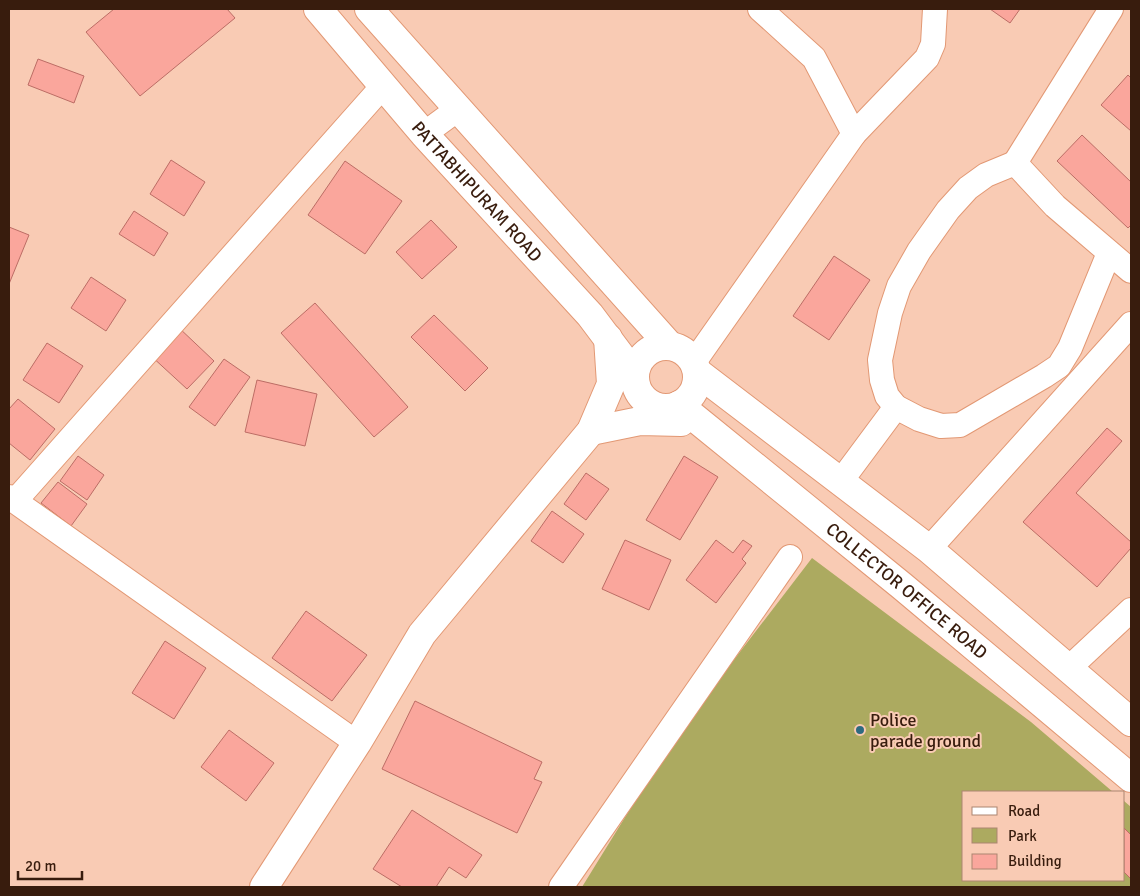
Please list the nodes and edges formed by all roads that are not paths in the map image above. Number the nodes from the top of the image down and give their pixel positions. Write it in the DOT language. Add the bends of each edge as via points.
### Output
graph roads {
  1 [pos="318,9"];
  2 [pos="369,9"];
  3 [pos="760,9"];
  4 [pos="935,9"];
  5 [pos="1111,9"];
  6 [pos="382,87"];
  7 [pos="458,109"];
  8 [pos="424,134"];
  9 [pos="854,134"];
  10 [pos="1015,163"];
  11 [pos="1109,253"];
  12 [pos="1131,271"];
  13 [pos="1131,324"];
  14 [pos="608,338"];
  15 [pos="670,346"];
  16 [pos="695,367"];
  17 [pos="635,376"];
  18 [pos="679,405"];
  19 [pos="896,407"];
  20 [pos="700,422"];
  21 [pos="591,432"];
  22 [pos="841,481"];
  23 [pos="12,499"];
  24 [pos="929,549"];
  25 [pos="790,557"];
  26 [pos="1131,610"];
  27 [pos="1069,668"];
  28 [pos="1131,722"];
  29 [pos="357,743"];
  30 [pos="1131,778"];
  31 [pos="264,887"];
  32 [pos="561,887"];
  1 -- 6 [label="street, PATTABHIPURAM ROAD"];
  2 -- 7 [label="street"];
  3 -- 9 [label="street" via="814,58"];
  4 -- 9 [label="street" via="933,44 927,58"];
  5 -- 10 [label="street"];
  6 -- 8 [label="street, PATTABHIPURAM ROAD"];
  6 -- 23 [label="street"];
  7 -- 8 [label="street"];
  7 -- 15 [label="street"];
  8 -- 14 [label="street, PATTABHIPURAM ROAD"];
  9 -- 16 [label="street"];
  10 -- 11 [label="street" via="1055,206"];
  10 -- 19 [label="street" via="986,175 968,188 919,251 899,286 880,360 882,380"];
  11 -- 12 [label="street"];
  11 -- 19 [label="street" via="1070,348 1059,366 960,425 941,426"];
  13 -- 24 [label="street"];
  14 -- 17 [label="street, PATTABHIPURAM ROAD"];
  14 -- 21 [label="street" via="611,384"];
  15 -- 16 [label="street" via="688,355"];
  15 -- 17 [label="street" via="651,350 643,356"];
  16 -- 18 [label="street" via="697,381 694,391"];
  16 -- 22 [label="street"];
  17 -- 18 [label="street, PATTABHIPURAM ROAD" via="636,386 649,403 669,408"];
  18 -- 20 [label="street, COLLECTOR OFFICE ROAD"];
  19 -- 22 [label="street"];
  20 -- 21 [label="street" via="640,421"];
  20 -- 30 [label="street, COLLECTOR OFFICE ROAD"];
  21 -- 29 [label="street" via="422,634"];
  22 -- 24 [label="street"];
  23 -- 29 [label="street"];
  24 -- 27 [label="street"];
  25 -- 32 [label="street"];
  26 -- 27 [label="street"];
  27 -- 28 [label="street"];
  29 -- 31 [label="street"];
}
